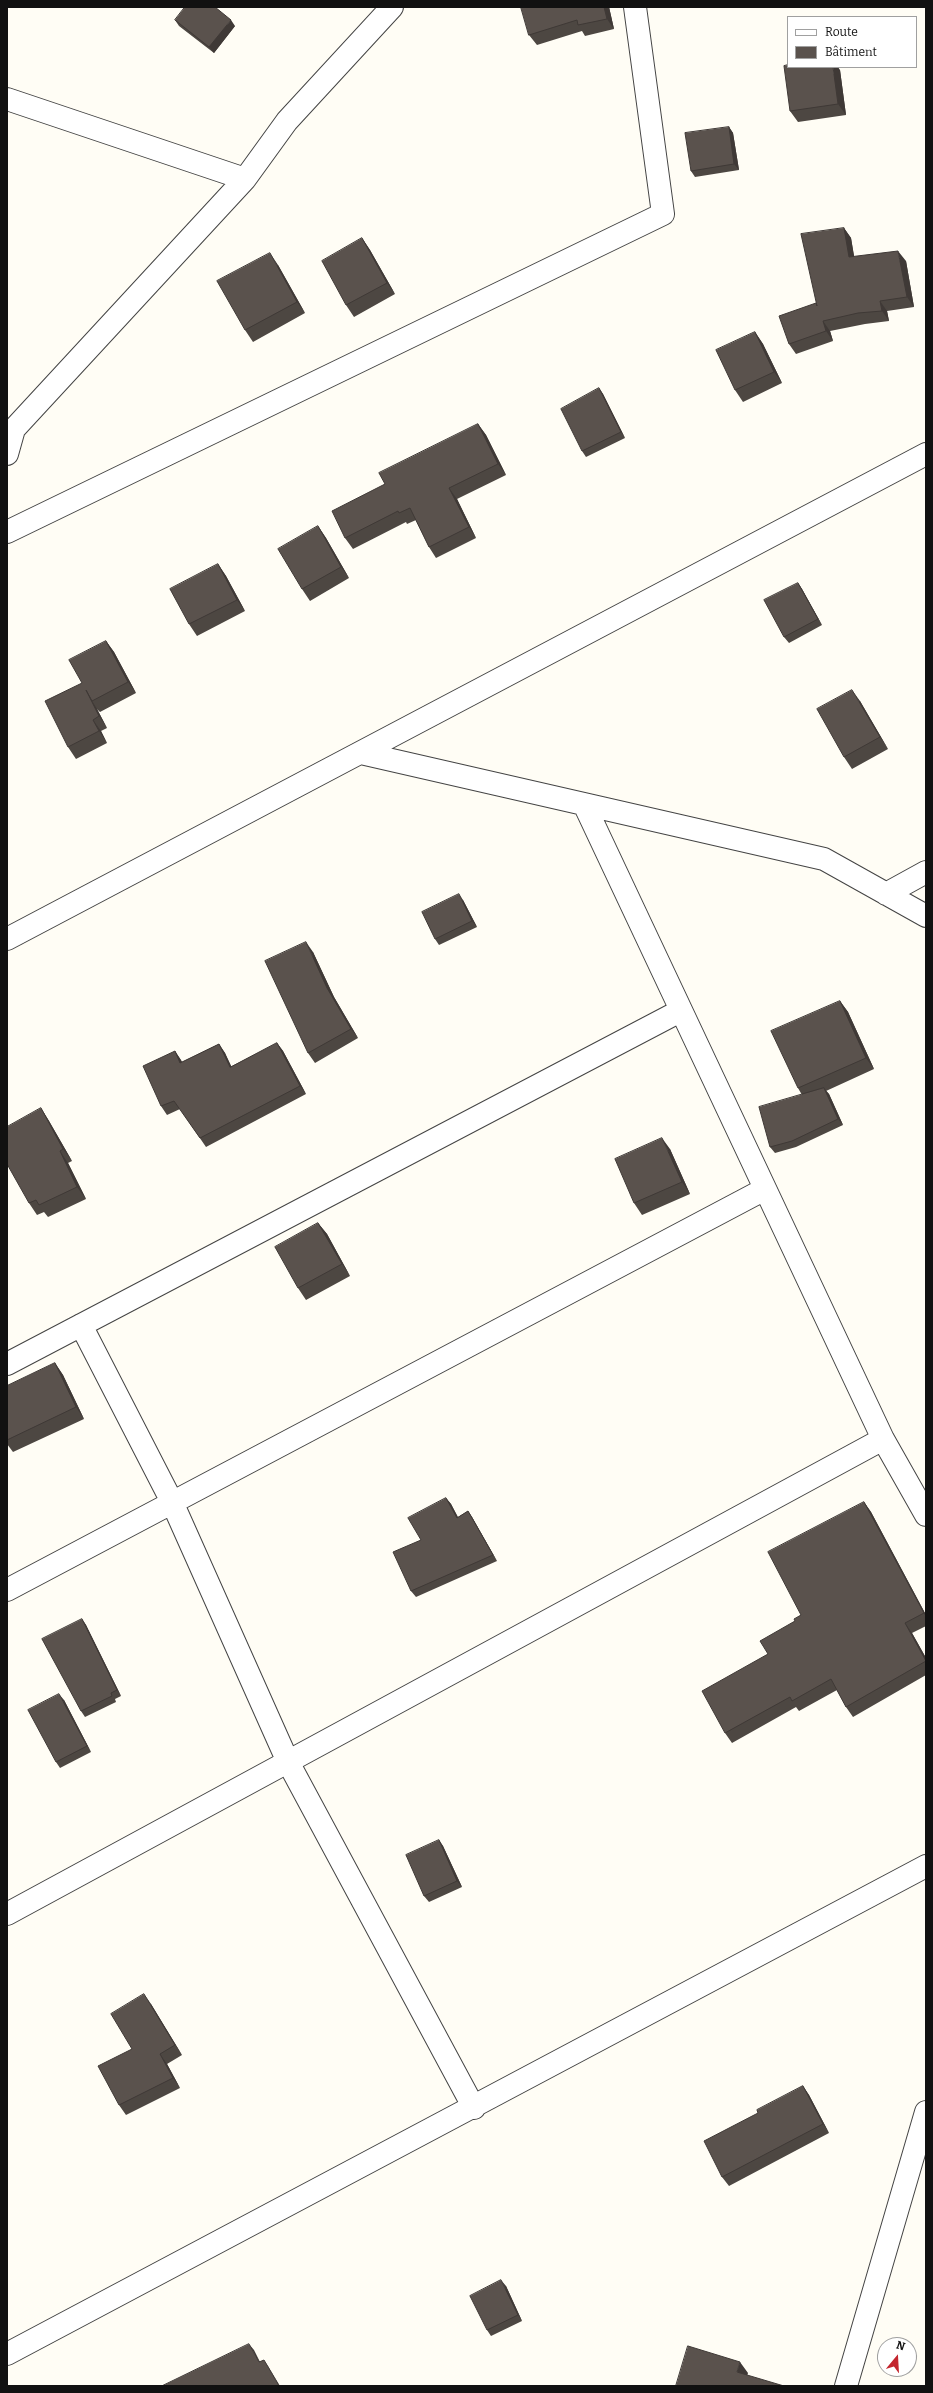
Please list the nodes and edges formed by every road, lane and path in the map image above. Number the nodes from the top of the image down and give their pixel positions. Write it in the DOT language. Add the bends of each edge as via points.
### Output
graph roads {
  1 [pos="392,7"];
  2 [pos="635,7"];
  3 [pos="7,99"];
  4 [pos="245,179"];
  5 [pos="7,454"];
  6 [pos="926,454"];
  7 [pos="7,532"];
  8 [pos="361,753"];
  9 [pos="584,804"];
  10 [pos="926,872"];
  11 [pos="886,894"];
  12 [pos="926,916"];
  13 [pos="7,939"];
  14 [pos="680,1011"];
  15 [pos="765,1189"];
  16 [pos="81,1325"];
  17 [pos="7,1364"];
  18 [pos="884,1438"];
  19 [pos="172,1502"];
  20 [pos="926,1516"];
  21 [pos="7,1590"];
  22 [pos="288,1762"];
  23 [pos="926,1866"];
  24 [pos="7,1914"];
  25 [pos="474,2108"];
  26 [pos="926,2112"];
  27 [pos="7,2354"];
  28 [pos="846,2386"];
  1 -- 4 [label="street" via="287,121"];
  2 -- 7 [label="street" via="663,214"];
  3 -- 4 [label="street"];
  4 -- 5 [label="street" via="14,429"];
  6 -- 8 [label="street"];
  8 -- 9 [label="street"];
  8 -- 13 [label="street"];
  9 -- 11 [label="street" via="824,859"];
  9 -- 14 [label="street"];
  10 -- 11 [label="street"];
  11 -- 12 [label="street"];
  14 -- 15 [label="street"];
  14 -- 16 [label="street"];
  15 -- 18 [label="street"];
  15 -- 19 [label="street"];
  16 -- 17 [label="street"];
  16 -- 19 [label="street"];
  18 -- 20 [label="street"];
  18 -- 22 [label="street"];
  19 -- 21 [label="street"];
  19 -- 22 [label="street"];
  22 -- 24 [label="street"];
  22 -- 25 [label="street"];
  23 -- 25 [label="street"];
  25 -- 27 [label="street"];
  26 -- 28 [label="street"];
}
